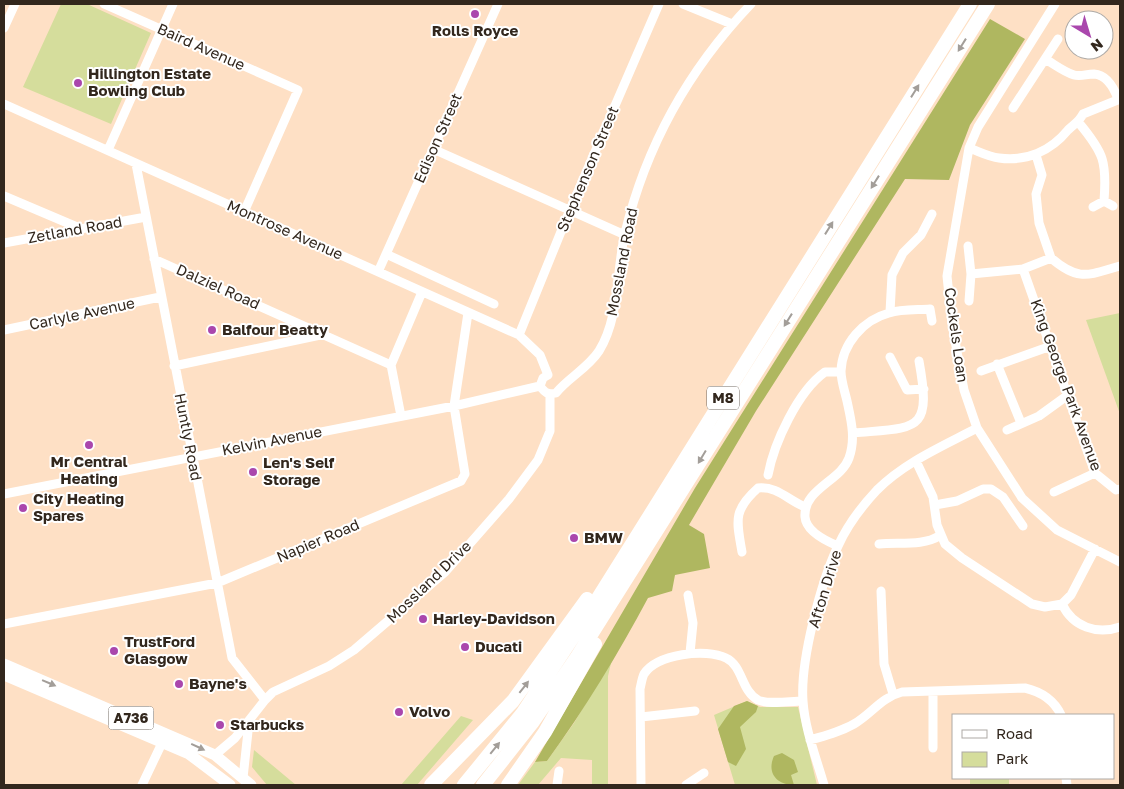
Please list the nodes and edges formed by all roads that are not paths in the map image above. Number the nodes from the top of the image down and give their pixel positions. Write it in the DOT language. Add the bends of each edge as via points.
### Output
graph roads {
  1 [pos="15,4"];
  2 [pos="104,4"];
  3 [pos="173,4"];
  4 [pos="498,4"];
  5 [pos="660,4"];
  6 [pos="683,4"];
  7 [pos="751,4"];
  8 [pos="970,4"];
  9 [pos="988,4"];
  10 [pos="1055,4"];
  11 [pos="732,24"];
  12 [pos="4,28"];
  13 [pos="163,30"];
  14 [pos="1058,39"];
  15 [pos="1045,59"];
  16 [pos="1119,99"];
  17 [pos="4,104"];
  18 [pos="1013,108"];
  19 [pos="1079,123"];
  20 [pos="969,148"];
  21 [pos="433,149"];
  22 [pos="108,150"];
  23 [pos="1036,155"];
  24 [pos="136,164"];
  25 [pos="4,196"];
  26 [pos="1104,201"];
  27 [pos="1113,206"];
  28 [pos="1093,207"];
  29 [pos="244,212"];
  30 [pos="569,212"];
  31 [pos="932,214"];
  32 [pos="146,217"];
  33 [pos="78,228"];
  34 [pos="624,235"];
  35 [pos="4,243"];
  36 [pos="968,246"];
  37 [pos="386,254"];
  38 [pos="1051,258"];
  39 [pos="154,259"];
  40 [pos="809,259"];
  41 [pos="1120,266"];
  42 [pos="1023,269"];
  43 [pos="378,272"];
  44 [pos="971,274"];
  45 [pos="422,292"];
  46 [pos="160,297"];
  47 [pos="969,301"];
  48 [pos="494,304"];
  49 [pos="890,312"];
  50 [pos="468,313"];
  51 [pos="932,321"];
  52 [pos="4,330"];
  53 [pos="325,334"];
  54 [pos="519,335"];
  55 [pos="1051,346"];
  56 [pos="890,357"];
  57 [pos="919,361"];
  58 [pos="997,364"];
  59 [pos="391,365"];
  60 [pos="174,366"];
  61 [pos="981,371"];
  62 [pos="841,372"];
  63 [pos="548,375"];
  64 [pos="560,385"];
  65 [pos="540,386"];
  66 [pos="924,389"];
  67 [pos="550,395"];
  68 [pos="1068,395"];
  69 [pos="454,406"];
  70 [pos="401,416"];
  71 [pos="1021,423"];
  72 [pos="977,428"];
  73 [pos="1007,430"];
  74 [pos="854,433"];
  75 [pos="192,456"];
  76 [pos="916,461"];
  77 [pos="1095,474"];
  78 [pos="768,475"];
  79 [pos="1120,489"];
  80 [pos="1054,492"];
  81 [pos="4,494"];
  82 [pos="935,505"];
  83 [pos="805,507"];
  84 [pos="1023,526"];
  85 [pos="939,536"];
  86 [pos="652,540"];
  87 [pos="879,544"];
  88 [pos="838,546"];
  89 [pos="1094,549"];
  90 [pos="742,552"];
  91 [pos="1120,562"];
  92 [pos="217,583"];
  93 [pos="881,591"];
  94 [pos="688,595"];
  95 [pos="1062,604"];
  96 [pos="4,624"];
  97 [pos="1120,627"];
  98 [pos="690,653"];
  99 [pos="4,664"];
  100 [pos="4,675"];
  101 [pos="933,692"];
  102 [pos="893,694"];
  103 [pos="264,700"];
  104 [pos="803,701"];
  105 [pos="695,710"];
  106 [pos="1060,714"];
  107 [pos="641,717"];
  108 [pos="249,722"];
  109 [pos="810,740"];
  110 [pos="162,743"];
  111 [pos="934,748"];
  112 [pos="215,754"];
  113 [pos="560,771"];
  114 [pos="704,774"];
  115 [pos="247,782"];
  116 [pos="142,785"];
  117 [pos="230,785"];
  118 [pos="431,785"];
  119 [pos="464,785"];
  120 [pos="483,785"];
  121 [pos="508,785"];
  122 [pos="557,785"];
  123 [pos="641,785"];
  124 [pos="686,785"];
  125 [pos="824,785"];
  1 -- 12 [label="street"];
  2 -- 13 [label="street, Baird Avenue"];
  3 -- 13 [label="street"];
  4 -- 21 [label="street, Edison Street"];
  5 -- 30 [label="street, Stephenson Street"];
  6 -- 11 [label="street"];
  7 -- 11 [label="street, Mossland Road"];
  40 -- 8 [label="highway, M8, one-way"];
  9 -- 86 [label="highway, M8, one-way"];
  10 -- 20 [label="street, Cockels Loan" via="978,127"];
  11 -- 34 [label="street, Mossland Road" via="683,90 664,123 645,167"];
  13 -- 22 [label="street"];
  13 -- 29 [label="street, Baird Avenue" via="298,90"];
  14 -- 15 [label="street"];
  15 -- 16 [label="street" via="1070,74 1094,74 1105,78"];
  15 -- 18 [label="street"];
  16 -- 19 [label="street" via="1083,114"];
  17 -- 22 [label="street, Montrose Avenue"];
  19 -- 23 [label="street" via="1071,127 1059,142"];
  19 -- 26 [label="street" via="1097,145 1104,162"];
  20 -- 23 [label="street" via="998,158"];
  20 -- 72 [label="street, Cockels Loan" via="947,276 964,390"];
  21 -- 30 [label="street"];
  21 -- 37 [label="street, Edison Street"];
  22 -- 24 [label="street, Montrose Avenue"];
  23 -- 38 [label="street" via="1042,175 1036,194 1039,223"];
  24 -- 29 [label="street, Montrose Avenue"];
  24 -- 32 [label="street, Huntly Road"];
  25 -- 33 [label="street"];
  26 -- 27 [label="street"];
  26 -- 28 [label="street"];
  29 -- 43 [label="street, Montrose Avenue"];
  30 -- 34 [label="street"];
  30 -- 54 [label="street, Stephenson Street"];
  31 -- 49 [label="street" via="921,235 903,253 892,275"];
  32 -- 33 [label="street, Zetland Road"];
  32 -- 39 [label="street, Huntly Road"];
  33 -- 35 [label="street, Zetland Road"];
  34 -- 64 [label="street, Mossland Road" via="608,333 591,360"];
  36 -- 44 [label="street"];
  37 -- 43 [label="street, Edison Street"];
  37 -- 48 [label="street"];
  38 -- 41 [label="street" via="1066,271 1085,276"];
  38 -- 42 [label="street"];
  39 -- 46 [label="street, Huntly Road"];
  39 -- 53 [label="street, Dalziel Road"];
  118 -- 40 [label="highway, M8, one-way" via="513,701 547,657"];
  119 -- 40 [label="highway, M8, one-way" via="522,714 551,671"];
  42 -- 44 [label="street"];
  42 -- 55 [label="street, King George Park Avenue"];
  43 -- 45 [label="street, Montrose Avenue"];
  44 -- 47 [label="street"];
  45 -- 50 [label="street, Montrose Avenue"];
  45 -- 59 [label="street"];
  46 -- 52 [label="street, Carlyle Avenue"];
  46 -- 60 [label="street, Huntly Road"];
  49 -- 51 [label="street" via="930,309"];
  49 -- 62 [label="street" via="859,330 844,354"];
  50 -- 54 [label="street, Montrose Avenue"];
  50 -- 69 [label="street, Napier Road"];
  53 -- 59 [label="street, Dalziel Road"];
  53 -- 60 [label="street"];
  54 -- 63 [label="street, Montrose Avenue" via="540,355"];
  55 -- 58 [label="street"];
  55 -- 68 [label="street, King George Park Avenue"];
  56 -- 66 [label="street" via="907,390"];
  57 -- 66 [label="street"];
  58 -- 61 [label="street"];
  58 -- 71 [label="street"];
  59 -- 70 [label="street"];
  60 -- 75 [label="street, Huntly Road"];
  62 -- 74 [label="street"];
  62 -- 78 [label="street" via="825,372 807,388 780,436"];
  63 -- 64 [label="street" via="554,376"];
  63 -- 65 [label="street"];
  64 -- 67 [label="street" via="556,393"];
  65 -- 67 [label="street"];
  65 -- 69 [label="street, Kelvin Avenue"];
  66 -- 74 [label="street" via="924,409 916,423 904,429"];
  67 -- 103 [label="street, Mossland Drive" via="550,431 538,460 509,499 445,572 354,650 329,666 282,686"];
  68 -- 71 [label="street" via="1039,416"];
  68 -- 77 [label="street, King George Park Avenue"];
  69 -- 70 [label="street, Kelvin Avenue"];
  69 -- 92 [label="street, Napier Road" via="466,474 462,481"];
  70 -- 75 [label="street, Kelvin Avenue"];
  71 -- 73 [label="street"];
  72 -- 76 [label="street, Afton Drive"];
  72 -- 89 [label="street, Cockels Loan" via="1022,498 1057,530"];
  74 -- 83 [label="street" via="849,458 843,468"];
  75 -- 81 [label="street, Kelvin Avenue"];
  75 -- 92 [label="street, Huntly Road"];
  76 -- 82 [label="street"];
  76 -- 88 [label="street, Afton Drive" via="877,490"];
  77 -- 79 [label="street, King George Park Avenue" via="1116,490"];
  77 -- 80 [label="street"];
  82 -- 84 [label="street" via="992,489 1003,497"];
  82 -- 85 [label="street"];
  83 -- 88 [label="street" via="808,526"];
  83 -- 90 [label="street" via="776,490 758,488 742,506 736,522"];
  85 -- 87 [label="street" via="927,542"];
  85 -- 95 [label="street" via="955,553 1032,604 1045,607"];
  86 -- 120 [label="highway, M8" via="546,705"];
  86 -- 121 [label="highway, M8" via="553,719"];
  88 -- 104 [label="street, Afton Drive" via="810,640"];
  89 -- 91 [label="street, Cockels Loan"];
  89 -- 95 [label="street" via="1071,595"];
  92 -- 96 [label="street, Napier Road"];
  92 -- 103 [label="street, Huntly Road" via="232,658"];
  93 -- 102 [label="street" via="884,664"];
  94 -- 98 [label="street" via="693,623"];
  95 -- 97 [label="street" via="1082,626 1105,630"];
  98 -- 104 [label="street" via="726,658 737,669 752,696 760,701"];
  98 -- 107 [label="street" via="661,661 644,674 640,689"];
  99 -- 112 [label="main road, A736, one-way"];
  100 -- 110 [label="main road, A736"];
  101 -- 102 [label="street"];
  101 -- 106 [label="street" via="1025,688 1049,699"];
  101 -- 111 [label="street"];
  102 -- 109 [label="street" via="854,724"];
  103 -- 108 [label="street, Mossland Drive"];
  104 -- 109 [label="street, Afton Drive"];
  105 -- 107 [label="street"];
  107 -- 123 [label="street"];
  108 -- 112 [label="street, Mossland Drive"];
  108 -- 115 [label="street, Mossland Drive"];
  109 -- 125 [label="street, Afton Drive"];
  110 -- 116 [label="street"];
  110 -- 117 [label="main road, A736" via="189,754"];
  112 -- 115 [label="main road, A736"];
  113 -- 122 [label="street"];
  114 -- 124 [label="street"];
}
